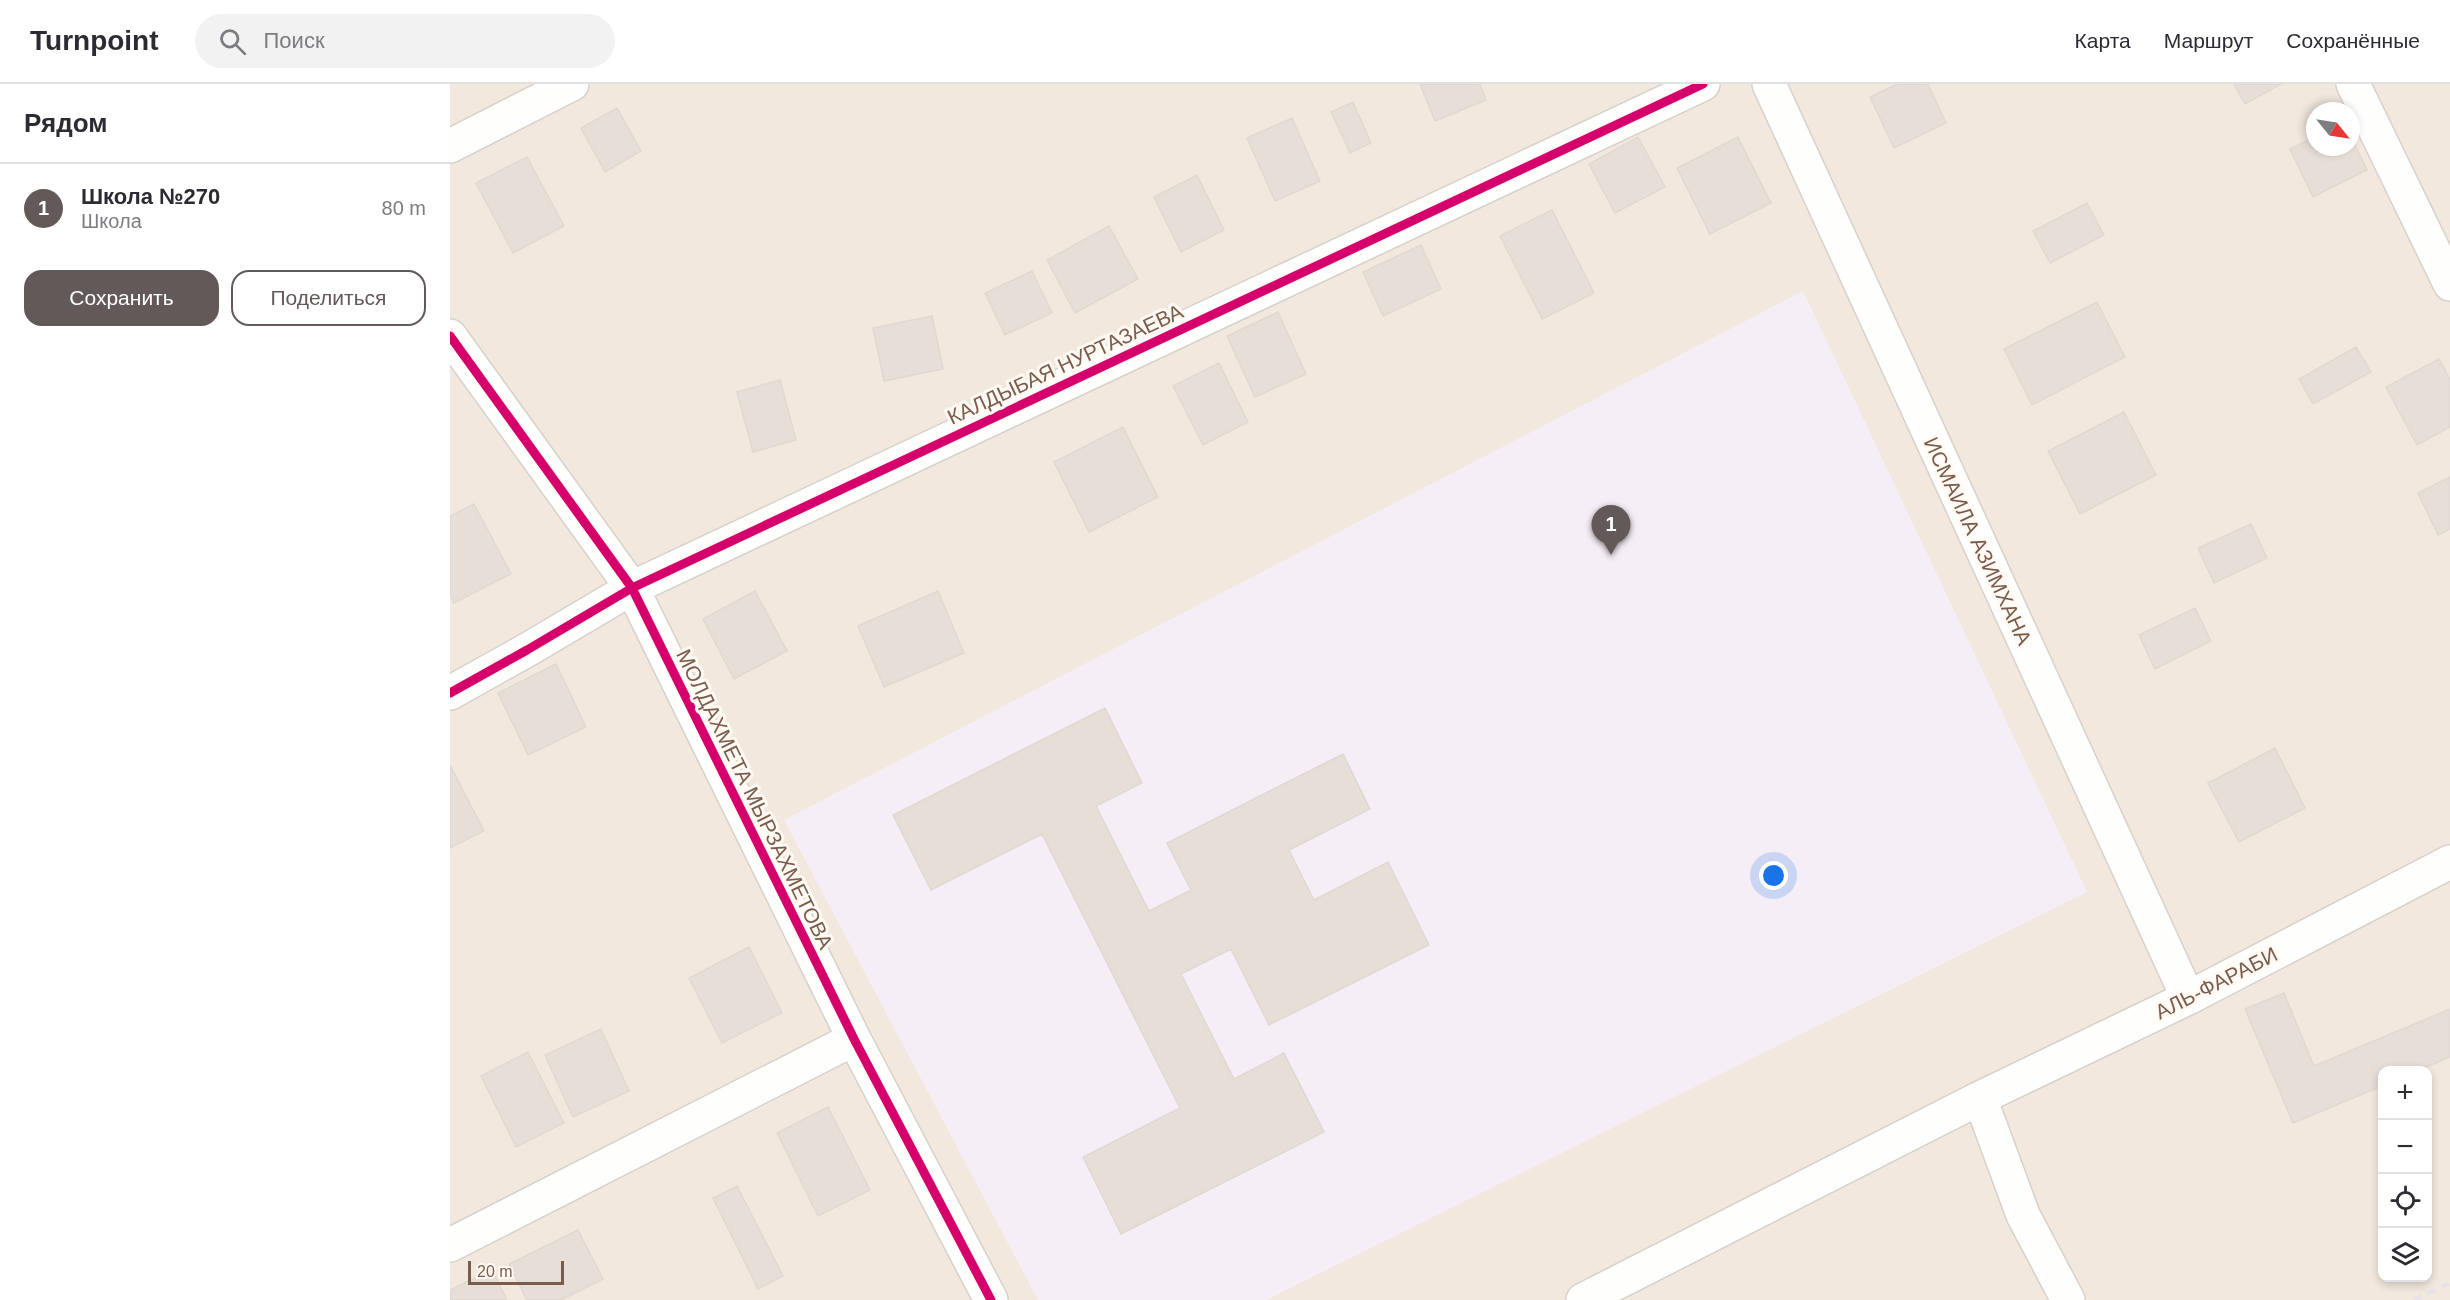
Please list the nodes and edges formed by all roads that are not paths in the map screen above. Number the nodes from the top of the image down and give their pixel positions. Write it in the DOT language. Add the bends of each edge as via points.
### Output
graph roads {
  1 [pos="572,84"];
  2 [pos="1703,84"];
  3 [pos="1768,84"];
  4 [pos="2353,84"];
  5 [pos="450,146"];
  6 [pos="2450,284"];
  7 [pos="450,336"];
  8 [pos="632,588"];
  9 [pos="450,693"];
  10 [pos="2450,862"];
  11 [pos="2188,998"];
  12 [pos="854,1039"];
  13 [pos="1980,1098"];
  14 [pos="450,1245"];
  15 [pos="991,1300"];
  16 [pos="1583,1300"];
  17 [pos="2068,1300"];
  1 -- 5 [label="street"];
  2 -- 8 [label="street, КАЛДЫБАЯ НУРТАЗАЕВА"];
  3 -- 11 [label="street, ИСМАИЛА АЗИМХАНА"];
  4 -- 6 [label="street"];
  7 -- 8 [label="street, МОЛДАХМЕТА МЫРЗАХМЕТОВА"];
  8 -- 9 [label="street, КАЛДЫБАЯ НУРТАЗАЕВА"];
  8 -- 12 [label="street, МОЛДАХМЕТА МЫРЗАХМЕТОВА"];
  10 -- 11 [label="street, АЛЬ-ФАРАБИ"];
  11 -- 13 [label="street, АЛЬ-ФАРАБИ"];
  12 -- 14 [label="street"];
  12 -- 15 [label="street, МОЛДАХМЕТА МЫРЗАХМЕТОВА"];
  13 -- 16 [label="street, АЛЬ-ФАРАБИ"];
  13 -- 17 [label="street" via="2023,1215"];
}
